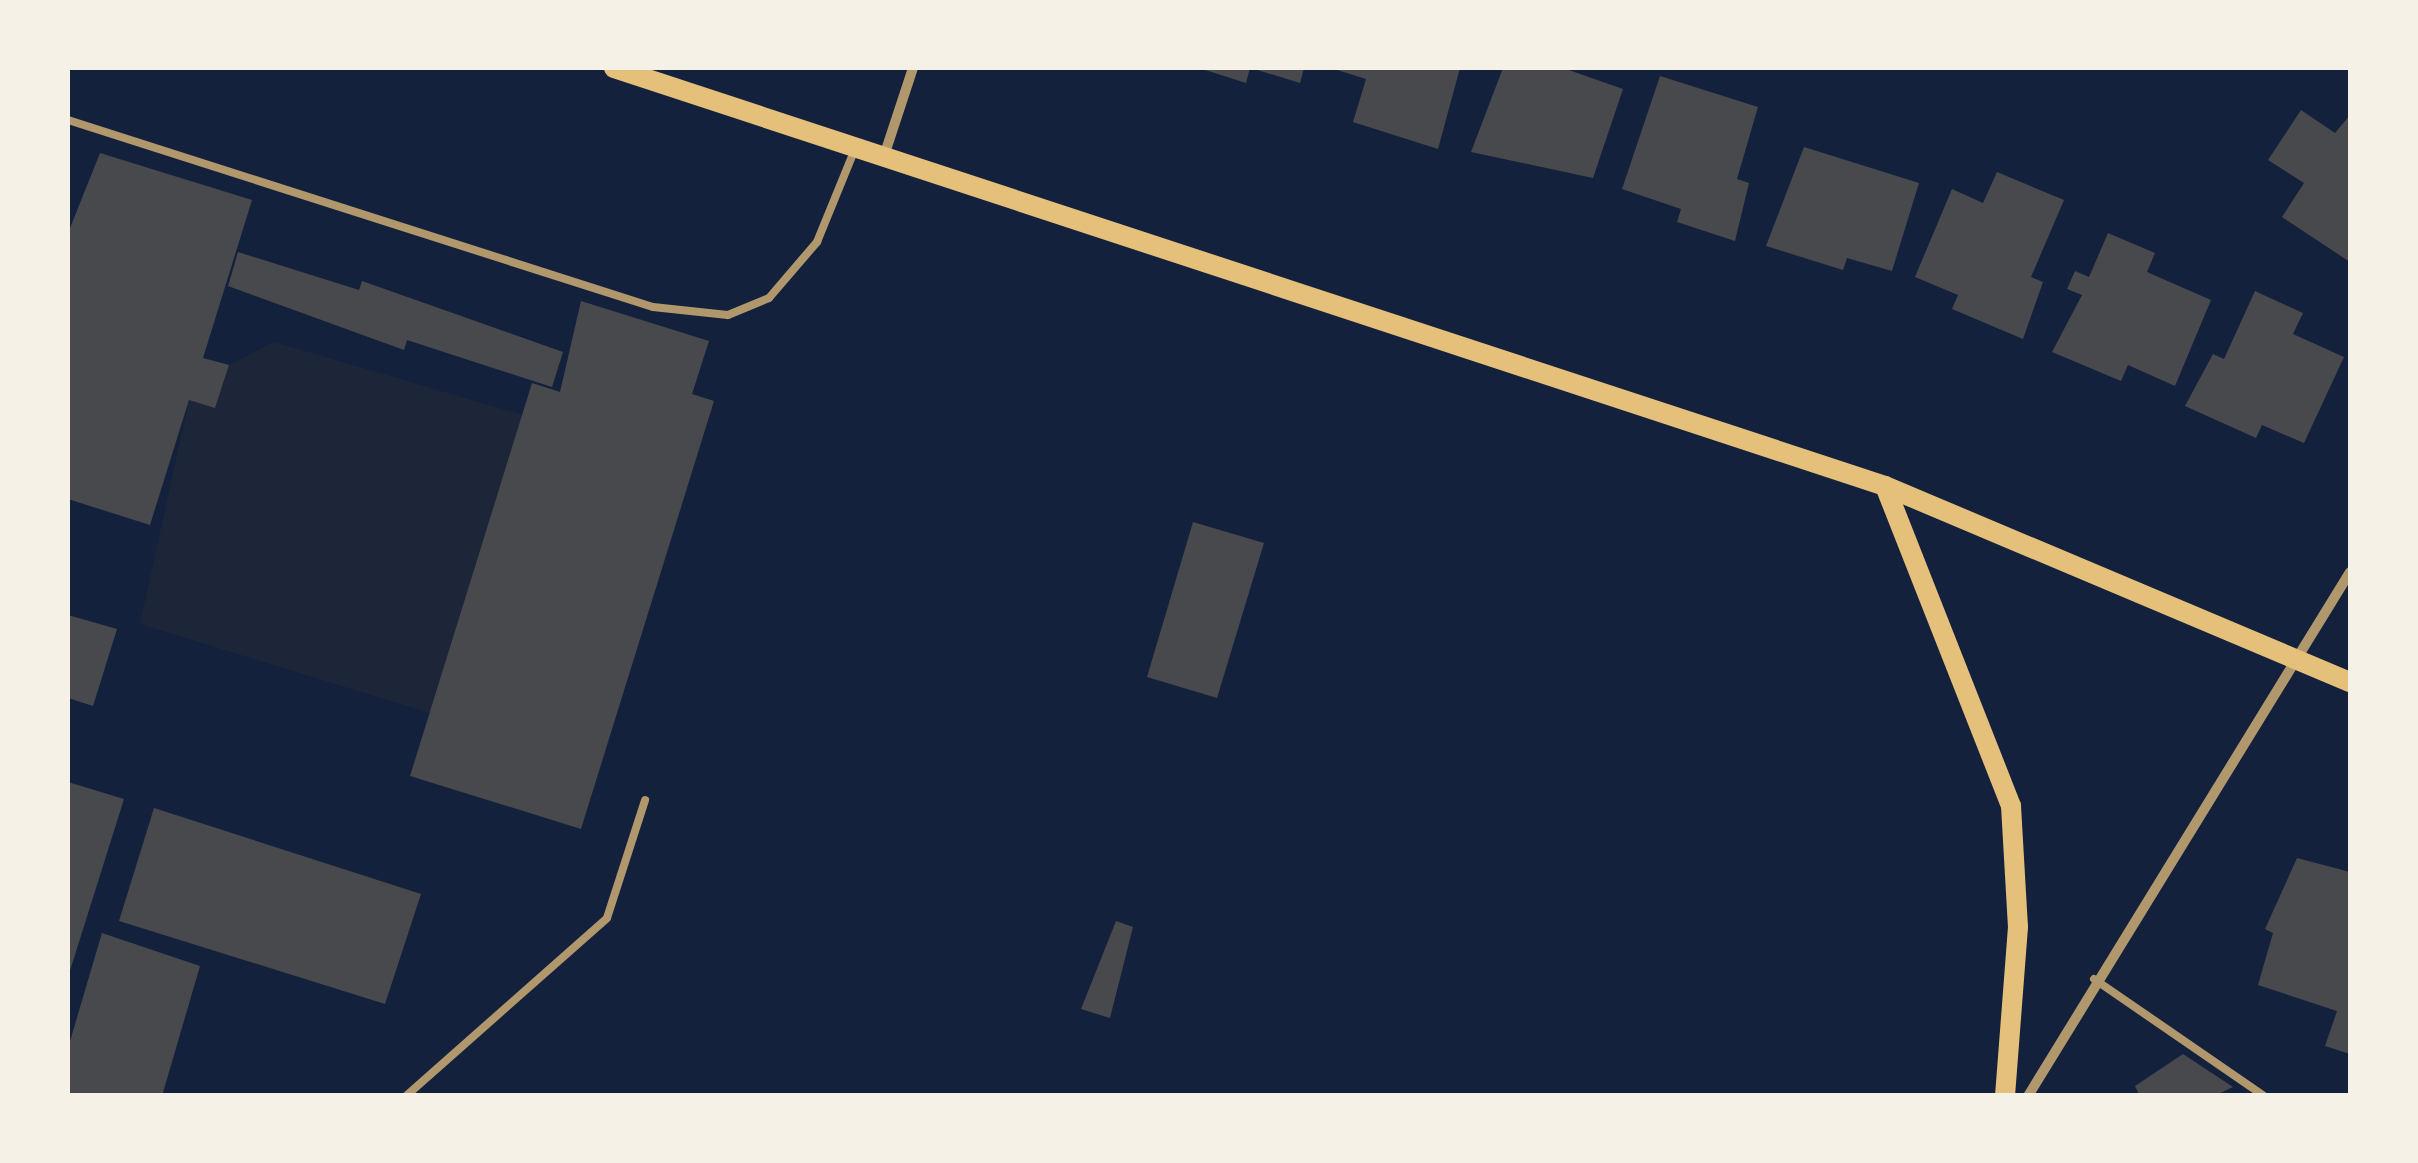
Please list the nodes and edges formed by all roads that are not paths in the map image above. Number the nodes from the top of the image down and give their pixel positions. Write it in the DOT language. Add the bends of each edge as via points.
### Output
graph roads {
  1 [pos="614,68"];
  2 [pos="913,68"];
  3 [pos="68,120"];
  4 [pos="857,144"];
  5 [pos="885,153"];
  6 [pos="1884,486"];
  7 [pos="2350,572"];
  8 [pos="2294,664"];
  9 [pos="2350,682"];
  10 [pos="646,800"];
  11 [pos="2094,979"];
  12 [pos="406,1096"];
  13 [pos="2005,1096"];
  14 [pos="2028,1096"];
  15 [pos="2264,1096"];
  1 -- 4 [label="main road"];
  2 -- 5 [label="street"];
  3 -- 4 [label="lane" via="653,307 728,316 769,298 817,242"];
  4 -- 5 [label="main road"];
  5 -- 6 [label="main road"];
  6 -- 8 [label="main road"];
  6 -- 13 [label="main road" via="2011,806 2018,926"];
  7 -- 8 [label="street"];
  8 -- 9 [label="main road"];
  8 -- 11 [label="street"];
  10 -- 12 [label="lane" via="607,918"];
  11 -- 14 [label="street"];
  11 -- 15 [label="lane"];
}
